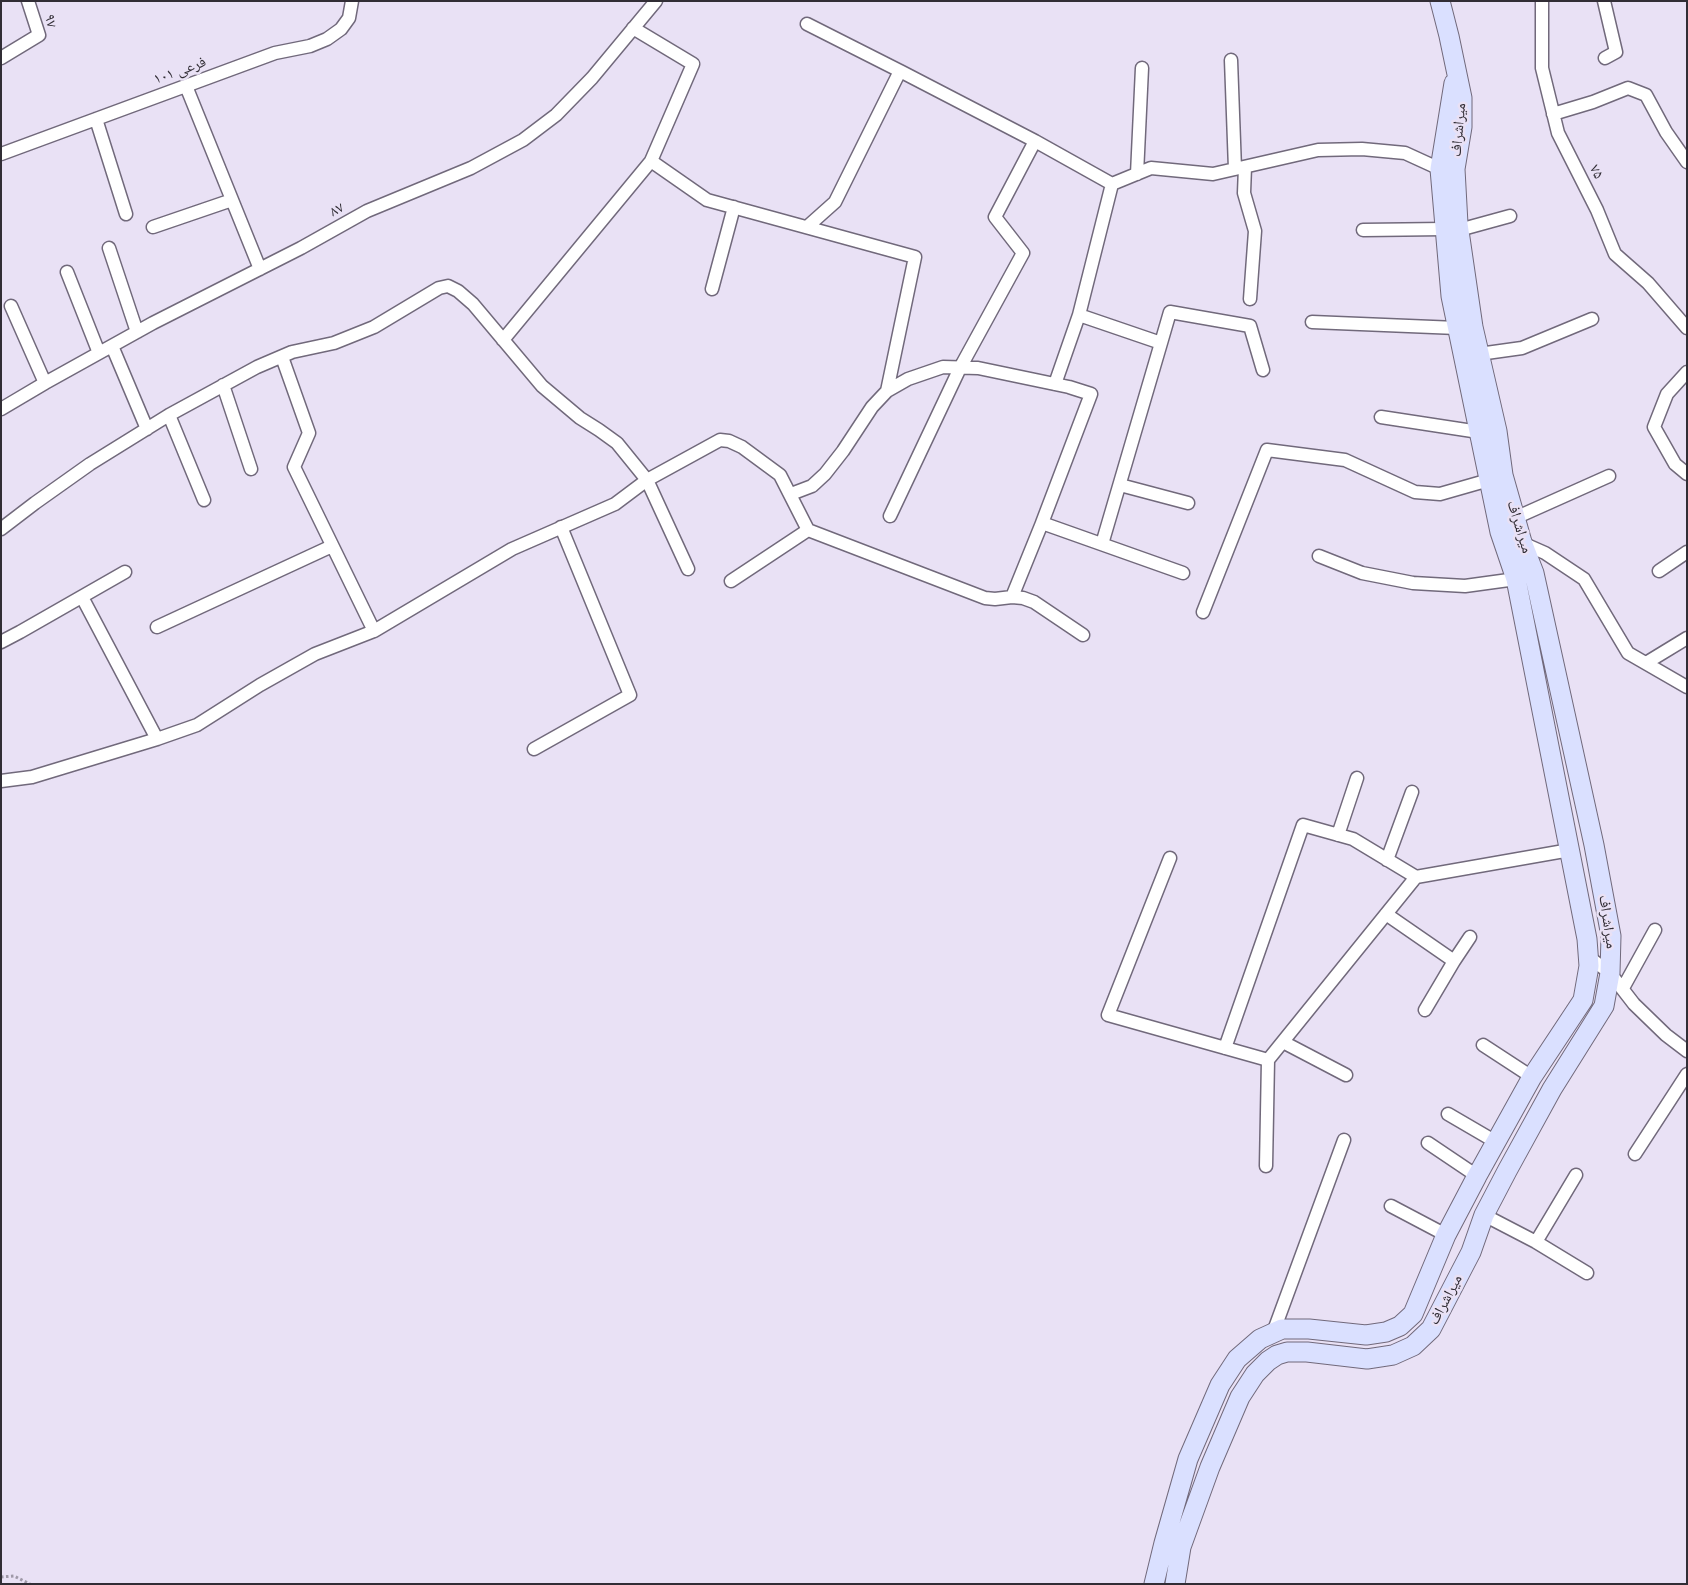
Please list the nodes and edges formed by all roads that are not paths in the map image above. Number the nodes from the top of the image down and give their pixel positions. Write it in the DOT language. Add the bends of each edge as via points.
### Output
graph roads {
  1 [pos="28,1"];
  2 [pos="352,1"];
  3 [pos="656,1"];
  4 [pos="1440,1"];
  5 [pos="1542,1"];
  6 [pos="1604,1"];
  7 [pos="807,24"];
  8 [pos="633,28"];
  9 [pos="1,58"];
  10 [pos="1605,58"];
  11 [pos="1231,60"];
  12 [pos="1142,68"];
  13 [pos="1457,70"];
  14 [pos="900,71"];
  15 [pos="186,86"];
  16 [pos="1553,114"];
  17 [pos="96,119"];
  18 [pos="1035,140"];
  19 [pos="1,154"];
  20 [pos="651,161"];
  21 [pos="1687,162"];
  22 [pos="1240,168"];
  23 [pos="1440,169"];
  24 [pos="1137,174"];
  25 [pos="1112,184"];
  26 [pos="232,200"];
  27 [pos="734,207"];
  28 [pos="126,214"];
  29 [pos="1510,216"];
  30 [pos="153,227"];
  31 [pos="807,227"];
  32 [pos="1452,229"];
  33 [pos="1363,230"];
  34 [pos="109,248"];
  35 [pos="260,269"];
  36 [pos="67,272"];
  37 [pos="712,289"];
  38 [pos="1250,299"];
  39 [pos="11,306"];
  40 [pos="1079,315"];
  41 [pos="1592,319"];
  42 [pos="1312,322"];
  43 [pos="1457,328"];
  44 [pos="1687,328"];
  45 [pos="137,332"];
  46 [pos="503,340"];
  47 [pos="1161,342"];
  48 [pos="112,346"];
  49 [pos="99,353"];
  50 [pos="1479,354"];
  51 [pos="282,357"];
  52 [pos="960,368"];
  53 [pos="1263,370"];
  54 [pos="1687,372"];
  55 [pos="45,383"];
  56 [pos="1054,384"];
  57 [pos="223,385"];
  58 [pos="887,392"];
  59 [pos="1,409"];
  60 [pos="169,415"];
  61 [pos="1381,417"];
  62 [pos="147,429"];
  63 [pos="1479,432"];
  64 [pos="251,469"];
  65 [pos="1687,474"];
  66 [pos="1609,476"];
  67 [pos="647,480"];
  68 [pos="1489,480"];
  69 [pos="1120,485"];
  70 [pos="790,494"];
  71 [pos="204,500"];
  72 [pos="1188,503"];
  73 [pos="890,516"];
  74 [pos="1515,518"];
  75 [pos="1042,523"];
  76 [pos="561,527"];
  77 [pos="1,530"];
  78 [pos="808,530"];
  79 [pos="1512,542"];
  80 [pos="1102,544"];
  81 [pos="332,546"];
  82 [pos="1687,552"];
  83 [pos="1319,556"];
  84 [pos="688,569"];
  85 [pos="1659,571"];
  86 [pos="125,572"];
  87 [pos="1183,573"];
  88 [pos="1516,579"];
  89 [pos="731,581"];
  90 [pos="82,597"];
  91 [pos="1012,597"];
  92 [pos="1203,612"];
  93 [pos="157,626"];
  94 [pos="374,631"];
  95 [pos="1083,635"];
  96 [pos="1687,638"];
  97 [pos="1,642"];
  98 [pos="1646,664"];
  99 [pos="1687,687"];
  100 [pos="157,739"];
  101 [pos="534,748"];
  102 [pos="1357,778"];
  103 [pos="1,781"];
  104 [pos="1412,792"];
  105 [pos="1338,835"];
  106 [pos="1570,850"];
  107 [pos="1170,858"];
  108 [pos="1387,860"];
  109 [pos="1416,877"];
  110 [pos="1386,914"];
  111 [pos="1655,930"];
  112 [pos="1470,937"];
  113 [pos="1590,958"];
  114 [pos="1454,961"];
  115 [pos="1610,973"];
  116 [pos="1623,988"];
  117 [pos="1425,1010"];
  118 [pos="1283,1042"];
  119 [pos="1484,1044"];
  120 [pos="1225,1048"];
  121 [pos="1687,1051"];
  122 [pos="1268,1060"];
  123 [pos="1687,1074"];
  124 [pos="1346,1075"];
  125 [pos="1532,1077"];
  126 [pos="1448,1114"];
  127 [pos="1344,1140"];
  128 [pos="1496,1142"];
  129 [pos="1428,1143"];
  130 [pos="1635,1154"];
  131 [pos="1486,1158"];
  132 [pos="1266,1166"];
  133 [pos="1507,1171"];
  134 [pos="1576,1175"];
  135 [pos="1477,1176"];
  136 [pos="1391,1206"];
  137 [pos="1484,1215"];
  138 [pos="1446,1235"];
  139 [pos="1536,1242"];
  140 [pos="1587,1274"];
  141 [pos="1273,1333"];
  142 [pos="1154,1584"];
  143 [pos="1175,1584"];
  1 -- 9 [label="street, ۹۷" via="40,35"];
  2 -- 15 [label="street, فرعی ۱۰۱" via="349,18 327,39 275,53"];
  3 -- 8 [label="street, ۸۷"];
  4 -- 13 [label="street, میراشراف"];
  5 -- 16 [label="street, ۷۵" via="1542,68"];
  6 -- 10 [label="street" via="1616,52"];
  7 -- 14 [label="street"];
  8 -- 20 [label="street" via="693,64"];
  8 -- 35 [label="street, ۸۷" via="562,109 523,140 470,168 367,211"];
  11 -- 22 [label="street"];
  12 -- 24 [label="street"];
  13 -- 23 [label="street, میراشراف"];
  13 -- 32 [label="street, میراشراف" via="1462,98 1462,127 1455,169"];
  14 -- 18 [label="street"];
  14 -- 31 [label="street" via="835,202"];
  15 -- 17 [label="street, فرعی ۱۰۱"];
  15 -- 26 [label="street"];
  16 -- 21 [label="street" via="1628,88 1646,95"];
  16 -- 44 [label="street, ۷۵" via="1558,133 1615,254 1648,283"];
  17 -- 19 [label="street, فرعی ۱۰۱"];
  17 -- 28 [label="street"];
  18 -- 25 [label="street"];
  18 -- 52 [label="street" via="995,218 1024,253"];
  20 -- 27 [label="street" via="708,200"];
  20 -- 46 [label="street"];
  22 -- 23 [label="street" via="1318,150 1362,148 1406,154"];
  22 -- 24 [label="street" via="1213,174 1151,168"];
  22 -- 38 [label="street" via="1255,231"];
  23 -- 32 [label="street, میراشراف"];
  24 -- 25 [label="street"];
  25 -- 40 [label="street"];
  26 -- 30 [label="street"];
  26 -- 35 [label="street"];
  27 -- 31 [label="street"];
  27 -- 37 [label="street"];
  29 -- 32 [label="street"];
  31 -- 58 [label="street" via="914,257"];
  32 -- 33 [label="street"];
  32 -- 43 [label="street, میراشراف" via="1451,296"];
  32 -- 50 [label="street, میراشراف"];
  34 -- 45 [label="street"];
  35 -- 45 [label="street, ۸۷"];
  36 -- 49 [label="street"];
  39 -- 55 [label="street"];
  40 -- 47 [label="street"];
  40 -- 56 [label="street"];
  41 -- 50 [label="street" via="1522,348"];
  42 -- 43 [label="street"];
  43 -- 63 [label="street, میراشراف"];
  45 -- 48 [label="street, ۸۷"];
  46 -- 51 [label="street" via="472,304 448,286 439,288 374,326 334,343"];
  46 -- 67 [label="street" via="542,386 617,443"];
  47 -- 53 [label="street" via="1170,312 1250,326"];
  47 -- 69 [label="street"];
  48 -- 49 [label="street, ۸۷"];
  48 -- 62 [label="street"];
  49 -- 55 [label="street, ۸۷"];
  50 -- 74 [label="street, میراشراف" via="1498,431 1503,475"];
  51 -- 57 [label="street"];
  51 -- 81 [label="street" via="309,433 294,467"];
  52 -- 56 [label="street" via="978,368"];
  52 -- 58 [label="street" via="943,367 908,379"];
  52 -- 73 [label="street"];
  54 -- 65 [label="street" via="1667,394 1654,427 1675,464"];
  55 -- 59 [label="street, ۸۷"];
  56 -- 75 [label="street" via="1091,394"];
  57 -- 60 [label="street"];
  57 -- 64 [label="street"];
  58 -- 70 [label="street" via="872,407 825,474 812,486"];
  60 -- 62 [label="street"];
  60 -- 71 [label="street"];
  61 -- 63 [label="street"];
  62 -- 77 [label="street" via="90,464"];
  63 -- 68 [label="street, میراشراف"];
  66 -- 74 [label="street"];
  67 -- 70 [label="street" via="720,440 742,447 780,475"];
  67 -- 76 [label="street" via="615,504"];
  67 -- 84 [label="street"];
  68 -- 79 [label="street, میراشراف"];
  68 -- 92 [label="street" via="1440,494 1415,492 1345,460 1267,450"];
  69 -- 72 [label="street"];
  69 -- 80 [label="street"];
  70 -- 78 [label="street"];
  74 -- 79 [label="street, میراشراف"];
  75 -- 80 [label="street"];
  75 -- 91 [label="street"];
  76 -- 94 [label="street" via="512,549"];
  76 -- 101 [label="street" via="630,695"];
  78 -- 89 [label="street"];
  78 -- 91 [label="street" via="985,598"];
  79 -- 88 [label="street, میراشراف"];
  79 -- 98 [label="street" via="1545,553 1584,579 1628,653"];
  79 -- 115 [label="street, میراشراف" via="1534,573 1594,845 1611,936"];
  80 -- 87 [label="street"];
  81 -- 93 [label="street"];
  81 -- 94 [label="street"];
  82 -- 85 [label="street"];
  83 -- 88 [label="street" via="1362,573 1413,582 1466,586"];
  86 -- 90 [label="street"];
  88 -- 106 [label="street, میراشراف"];
  90 -- 97 [label="street"];
  90 -- 100 [label="street"];
  91 -- 95 [label="street" via="1034,602"];
  94 -- 100 [label="street" via="315,654 197,724"];
  96 -- 98 [label="street"];
  98 -- 99 [label="street"];
  100 -- 103 [label="street" via="32,777"];
  102 -- 105 [label="street"];
  104 -- 108 [label="street"];
  105 -- 108 [label="street" via="1353,839"];
  105 -- 120 [label="street" via="1303,825"];
  106 -- 109 [label="street"];
  106 -- 113 [label="street, میراشراف"];
  107 -- 120 [label="street" via="1108,1015"];
  108 -- 109 [label="street"];
  109 -- 110 [label="street"];
  110 -- 114 [label="street"];
  110 -- 118 [label="street"];
  111 -- 116 [label="street"];
  112 -- 114 [label="street"];
  113 -- 115 [label="street"];
  113 -- 125 [label="street, میراشراف" via="1583,1000"];
  114 -- 117 [label="street"];
  115 -- 116 [label="street"];
  115 -- 133 [label="street, میراشراف" via="1604,1006 1552,1089"];
  116 -- 121 [label="street" via="1634,1004"];
  118 -- 122 [label="street"];
  118 -- 124 [label="street"];
  119 -- 125 [label="street"];
  120 -- 122 [label="street"];
  122 -- 132 [label="street"];
  123 -- 130 [label="street"];
  125 -- 128 [label="street, میراشراف"];
  126 -- 128 [label="street"];
  127 -- 141 [label="street"];
  128 -- 131 [label="street, میراشراف"];
  129 -- 135 [label="street"];
  131 -- 133 [label="street"];
  131 -- 135 [label="street, میراشراف"];
  133 -- 137 [label="street, میراشراف"];
  134 -- 139 [label="street"];
  135 -- 138 [label="street, میراشراف"];
  136 -- 138 [label="street"];
  137 -- 139 [label="street"];
  137 -- 143 [label="street, میراشراف" via="1471,1252 1431,1329 1413,1346 1393,1355 1367,1359 1287,1352 1268,1361 1255,1374 1240,1397 1210,1467 1181,1547"];
  138 -- 141 [label="street, میراشراف" via="1413,1314 1400,1326 1366,1335 1309,1329 1282,1329"];
  139 -- 140 [label="street"];
  141 -- 142 [label="street, میراشراف" via="1237,1358 1220,1385 1188,1460"];
}
